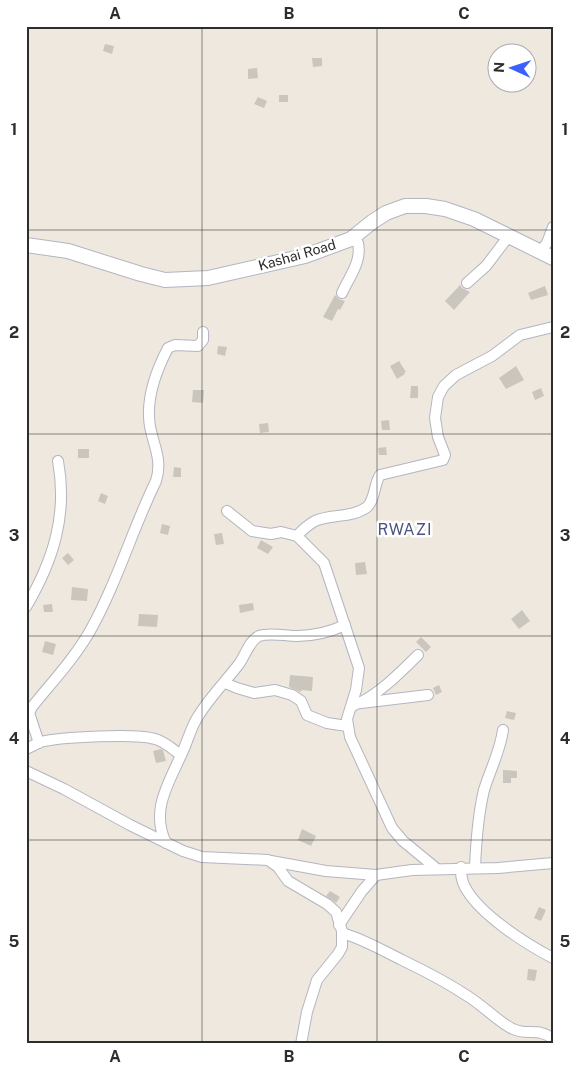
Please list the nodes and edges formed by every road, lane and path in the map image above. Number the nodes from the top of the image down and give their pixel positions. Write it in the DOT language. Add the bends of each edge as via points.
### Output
graph roads {
  1 [pos="553,226"];
  2 [pos="508,237"];
  3 [pos="351,239"];
  4 [pos="26,246"];
  5 [pos="546,255"];
  6 [pos="468,283"];
  7 [pos="342,293"];
  8 [pos="553,327"];
  9 [pos="203,332"];
  10 [pos="58,461"];
  11 [pos="228,511"];
  12 [pos="297,536"];
  13 [pos="26,607"];
  14 [pos="345,625"];
  15 [pos="418,655"];
  16 [pos="225,682"];
  17 [pos="428,695"];
  18 [pos="356,704"];
  19 [pos="347,726"];
  20 [pos="504,730"];
  21 [pos="40,743"];
  22 [pos="26,749"];
  23 [pos="182,755"];
  24 [pos="26,771"];
  25 [pos="166,843"];
  26 [pos="268,860"];
  27 [pos="553,863"];
  28 [pos="461,867"];
  29 [pos="475,868"];
  30 [pos="438,869"];
  31 [pos="376,875"];
  32 [pos="341,929"];
  33 [pos="553,958"];
  34 [pos="553,1039"];
  35 [pos="301,1044"];
  1 -- 5 [label="street"];
  2 -- 3 [label="street, Kashai Road" via="474,219 445,209 405,206 386,213"];
  2 -- 5 [label="street, Kashai Road"];
  2 -- 6 [label="street"];
  3 -- 4 [label="street, Kashai Road" via="305,256 208,278 177,280 141,274 68,251"];
  3 -- 7 [label="street" via="358,243 359,254"];
  8 -- 12 [label="street" via="520,335 444,386 438,397 435,418 443,460 380,476 365,508 316,521"];
  9 -- 21 [label="street" via="203,340 198,346 175,345 168,348 156,375 148,416 158,458 158,475 102,610 65,668 32,707 30,713"];
  10 -- 13 [label="street" via="62,500 58,529 49,563"];
  11 -- 12 [label="street" via="252,531"];
  12 -- 14 [label="street" via="324,563"];
  14 -- 16 [label="street" via="311,634 258,636"];
  14 -- 18 [label="street" via="359,668"];
  15 -- 18 [label="street" via="397,675"];
  16 -- 19 [label="street" via="254,693 275,690 292,695 301,701 307,715"];
  16 -- 23 [label="street" via="197,717"];
  17 -- 18 [label="street"];
  18 -- 19 [label="street" via="347,719"];
  19 -- 30 [label="street" via="392,828"];
  20 -- 29 [label="street" via="482,802"];
  21 -- 22 [label="street"];
  21 -- 23 [label="street" via="141,736 161,741"];
  23 -- 25 [label="street" via="161,805 160,831"];
  24 -- 25 [label="street"];
  25 -- 26 [label="street" via="202,857"];
  26 -- 31 [label="street" via="326,871"];
  26 -- 32 [label="street" via="288,881 336,912"];
  27 -- 29 [label="street"];
  28 -- 29 [label="street"];
  28 -- 30 [label="street"];
  28 -- 33 [label="street" via="464,885 478,904 531,947"];
  30 -- 31 [label="street"];
  31 -- 32 [label="street" via="362,891"];
  32 -- 34 [label="street" via="432,975 510,1028 538,1031"];
  32 -- 35 [label="street" via="342,947 317,980"];
}
